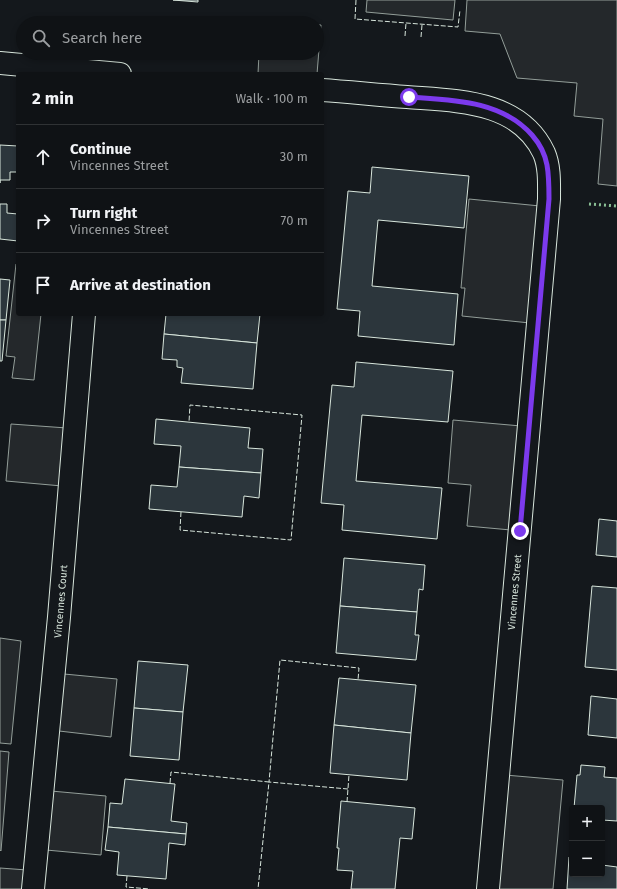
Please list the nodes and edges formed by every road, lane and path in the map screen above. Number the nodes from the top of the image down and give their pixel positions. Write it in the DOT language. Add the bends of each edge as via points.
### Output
graph roads {
  1 [pos="0,63"];
  2 [pos="90,72"];
  3 [pos="324,90"];
  4 [pos="84,316"];
  5 [pos="33,889"];
  6 [pos="488,889"];
  1 -- 2 [label="street"];
  3 -- 6 [label="street, Vincennes Street" via="450,100 472,103 502,112 527,130 538,142 547,164 549,199"];
  4 -- 5 [label="street, Vincennes Court"];
}
